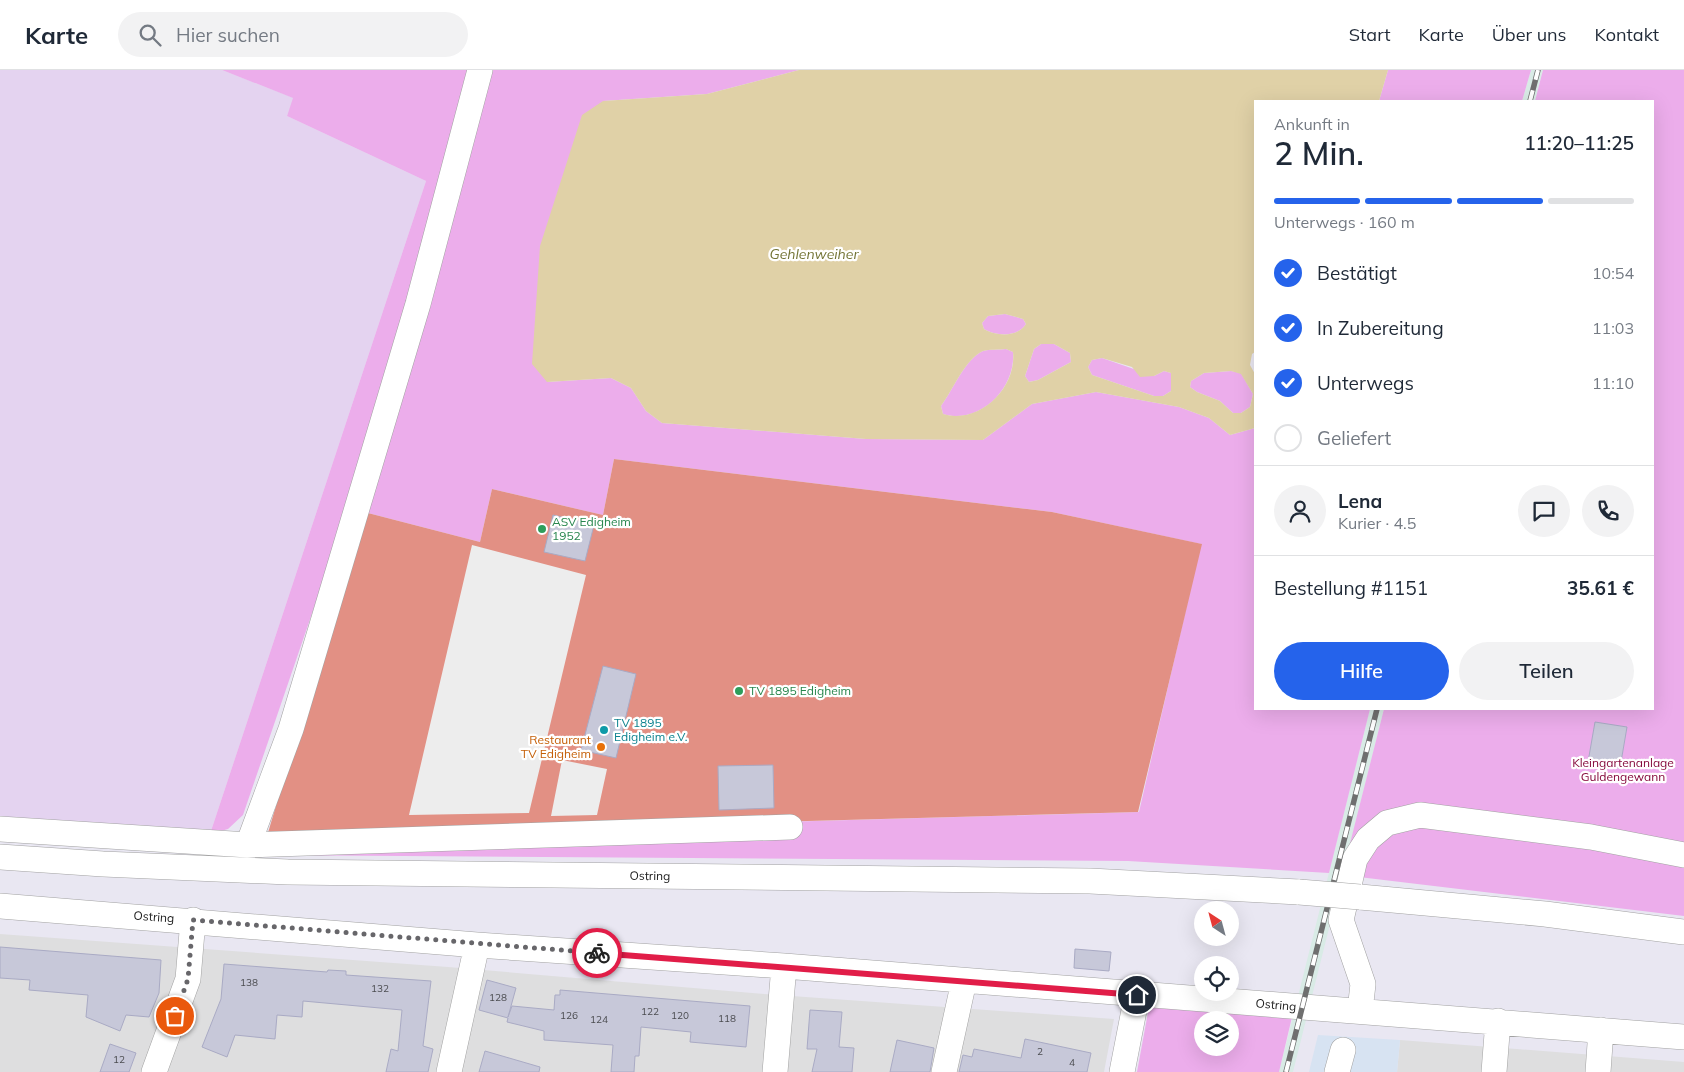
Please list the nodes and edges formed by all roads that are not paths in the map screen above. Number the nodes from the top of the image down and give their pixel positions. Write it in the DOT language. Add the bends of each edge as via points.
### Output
graph roads {
  1 [pos="480,70"];
  2 [pos="790,826"];
  3 [pos="0,829"];
  4 [pos="248,845"];
  5 [pos="1684,855"];
  6 [pos="0,857"];
  7 [pos="0,906"];
  8 [pos="193,920"];
  9 [pos="1684,932"];
  10 [pos="477,945"];
  11 [pos="784,966"];
  12 [pos="970,982"];
  13 [pos="1137,995"];
  14 [pos="1360,1012"];
  15 [pos="1498,1021"];
  16 [pos="1601,1030"];
  17 [pos="1684,1037"];
  18 [pos="154,1072"];
  19 [pos="449,1072"];
  20 [pos="775,1072"];
  21 [pos="944,1072"];
  22 [pos="956,1072"];
  23 [pos="1122,1072"];
  24 [pos="1494,1072"];
  25 [pos="1598,1072"];
  1 -- 4 [label="street" via="418,304 306,682"];
  2 -- 4 [label="street"];
  3 -- 4 [label="street"];
  5 -- 14 [label="street" via="1591,837 1420,815 1388,823 1368,839 1355,859 1342,920 1363,984"];
  6 -- 9 [label="street, Ostring, bridge" via="288,872 1090,881 1360,897 1545,914"];
  7 -- 8 [label="street, Ostring"];
  8 -- 10 [label="street, Ostring"];
  8 -- 18 [label="street" via="188,979"];
  10 -- 11 [label="street, Ostring"];
  10 -- 19 [label="street"];
  11 -- 12 [label="street, Ostring"];
  11 -- 20 [label="street"];
  12 -- 13 [label="street, Ostring"];
  12 -- 21 [label="street"];
  12 -- 22 [label="street"];
  13 -- 14 [label="street, Ostring"];
  13 -- 23 [label="street"];
  14 -- 15 [label="street, Ostring"];
  15 -- 16 [label="street, Ostring"];
  15 -- 24 [label="street"];
  16 -- 17 [label="street, Ostring"];
  16 -- 25 [label="street"];
}
